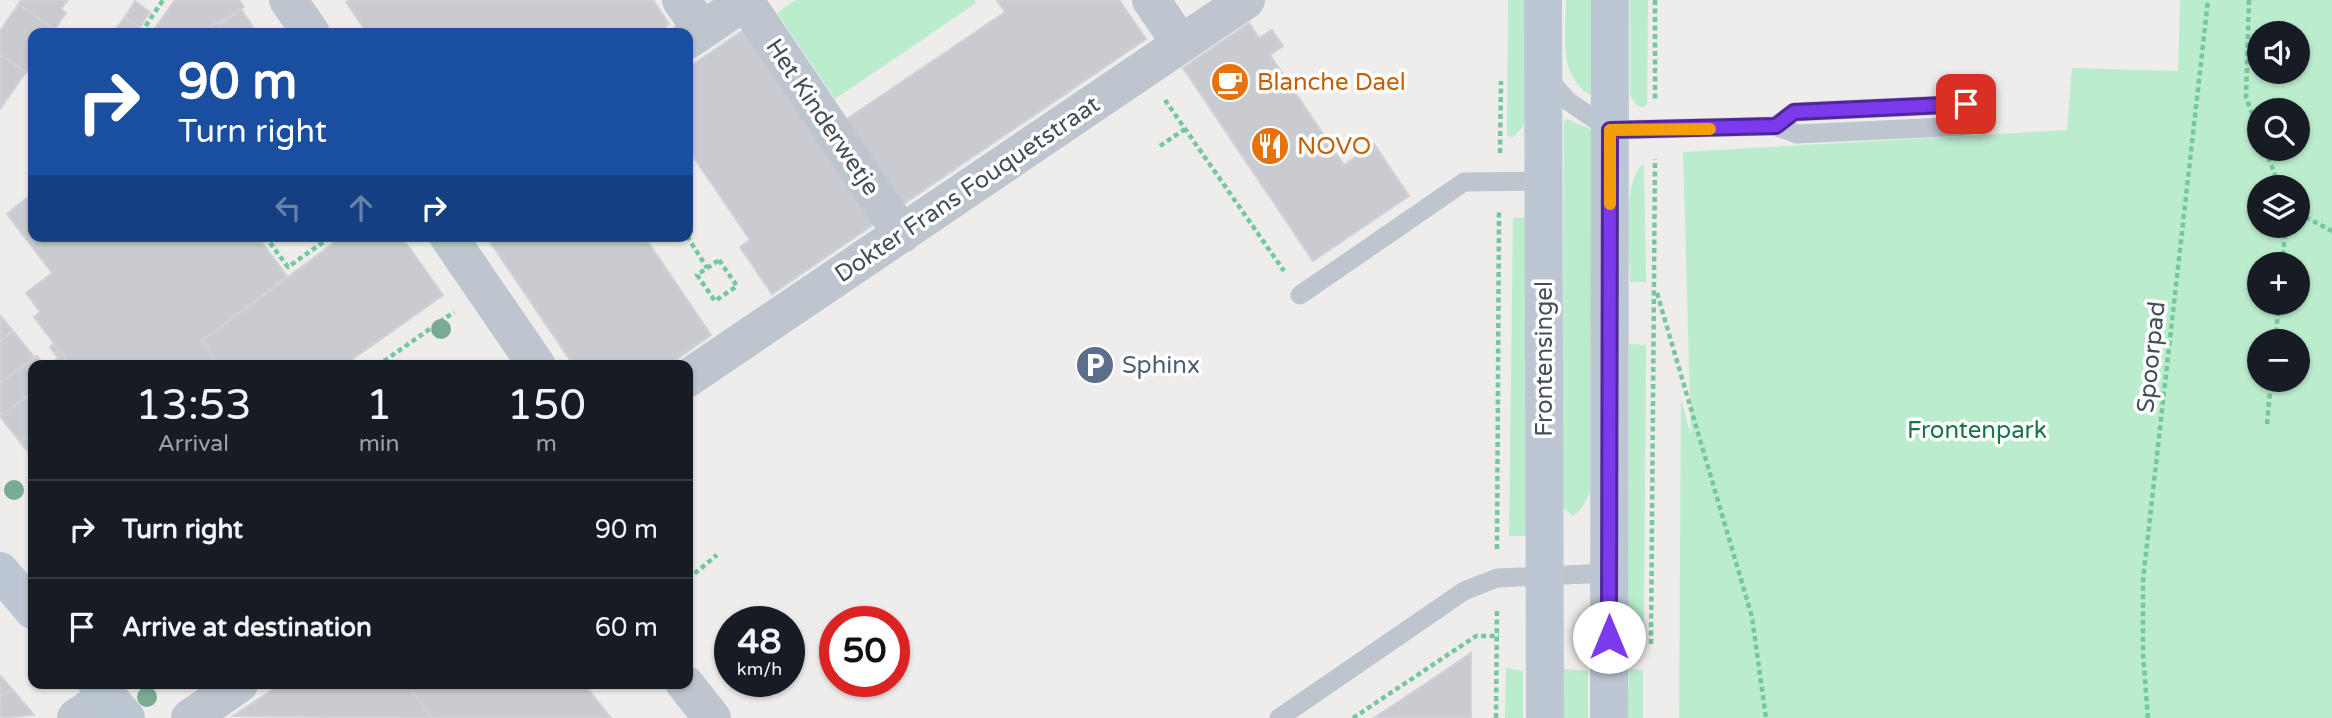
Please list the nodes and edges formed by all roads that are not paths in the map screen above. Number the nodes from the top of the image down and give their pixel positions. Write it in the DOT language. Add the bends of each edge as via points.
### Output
graph roads {
  1 [pos="1151,0"];
  2 [pos="1246,0"];
  3 [pos="1543,0"];
  4 [pos="1610,0"];
  5 [pos="746,1"];
  6 [pos="690,23"];
  7 [pos="1181,44"];
  8 [pos="1544,75"];
  9 [pos="1966,104"];
  10 [pos="1776,126"];
  11 [pos="1966,126"];
  12 [pos="1610,130"];
  13 [pos="1543,181"];
  14 [pos="902,234"];
  15 [pos="452,242"];
  16 [pos="1300,295"];
  17 [pos="533,360"];
  18 [pos="693,375"];
  19 [pos="0,571"];
  20 [pos="1609,573"];
  21 [pos="1545,575"];
  22 [pos="28,604"];
  23 [pos="232,689"];
  24 [pos="689,689"];
  25 [pos="110,700"];
  26 [pos="76,718"];
  27 [pos="190,718"];
  28 [pos="712,718"];
  29 [pos="1279,718"];
  30 [pos="1545,718"];
  31 [pos="1609,718"];
  1 -- 7 [label="street"];
  2 -- 7 [label="street, Dokter Frans Fouquetstraat"];
  3 -- 8 [label="main road, Frontensingel"];
  4 -- 12 [label="main road"];
  5 -- 6 [label="street"];
  5 -- 14 [label="street, Het Kinderwetje"];
  7 -- 14 [label="street, Dokter Frans Fouquetstraat"];
  8 -- 12 [label="lane" via="1567,101"];
  8 -- 13 [label="main road, Frontensingel"];
  9 -- 10 [label="lane" via="1794,112"];
  10 -- 11 [label="lane" via="1797,134"];
  10 -- 12 [label="lane"];
  12 -- 20 [label="main road"];
  13 -- 16 [label="lane" via="1464,182"];
  13 -- 21 [label="main road, Frontensingel"];
  14 -- 18 [label="street, Dokter Frans Fouquetstraat"];
  15 -- 17 [label="street"];
  19 -- 22 [label="main road"];
  20 -- 21 [label="lane"];
  20 -- 31 [label="main road"];
  21 -- 29 [label="lane" via="1497,578 1464,591"];
  21 -- 30 [label="main road, Frontensingel"];
  23 -- 27 [label="street"];
  24 -- 28 [label="street"];
  25 -- 26 [label="street"];
}
